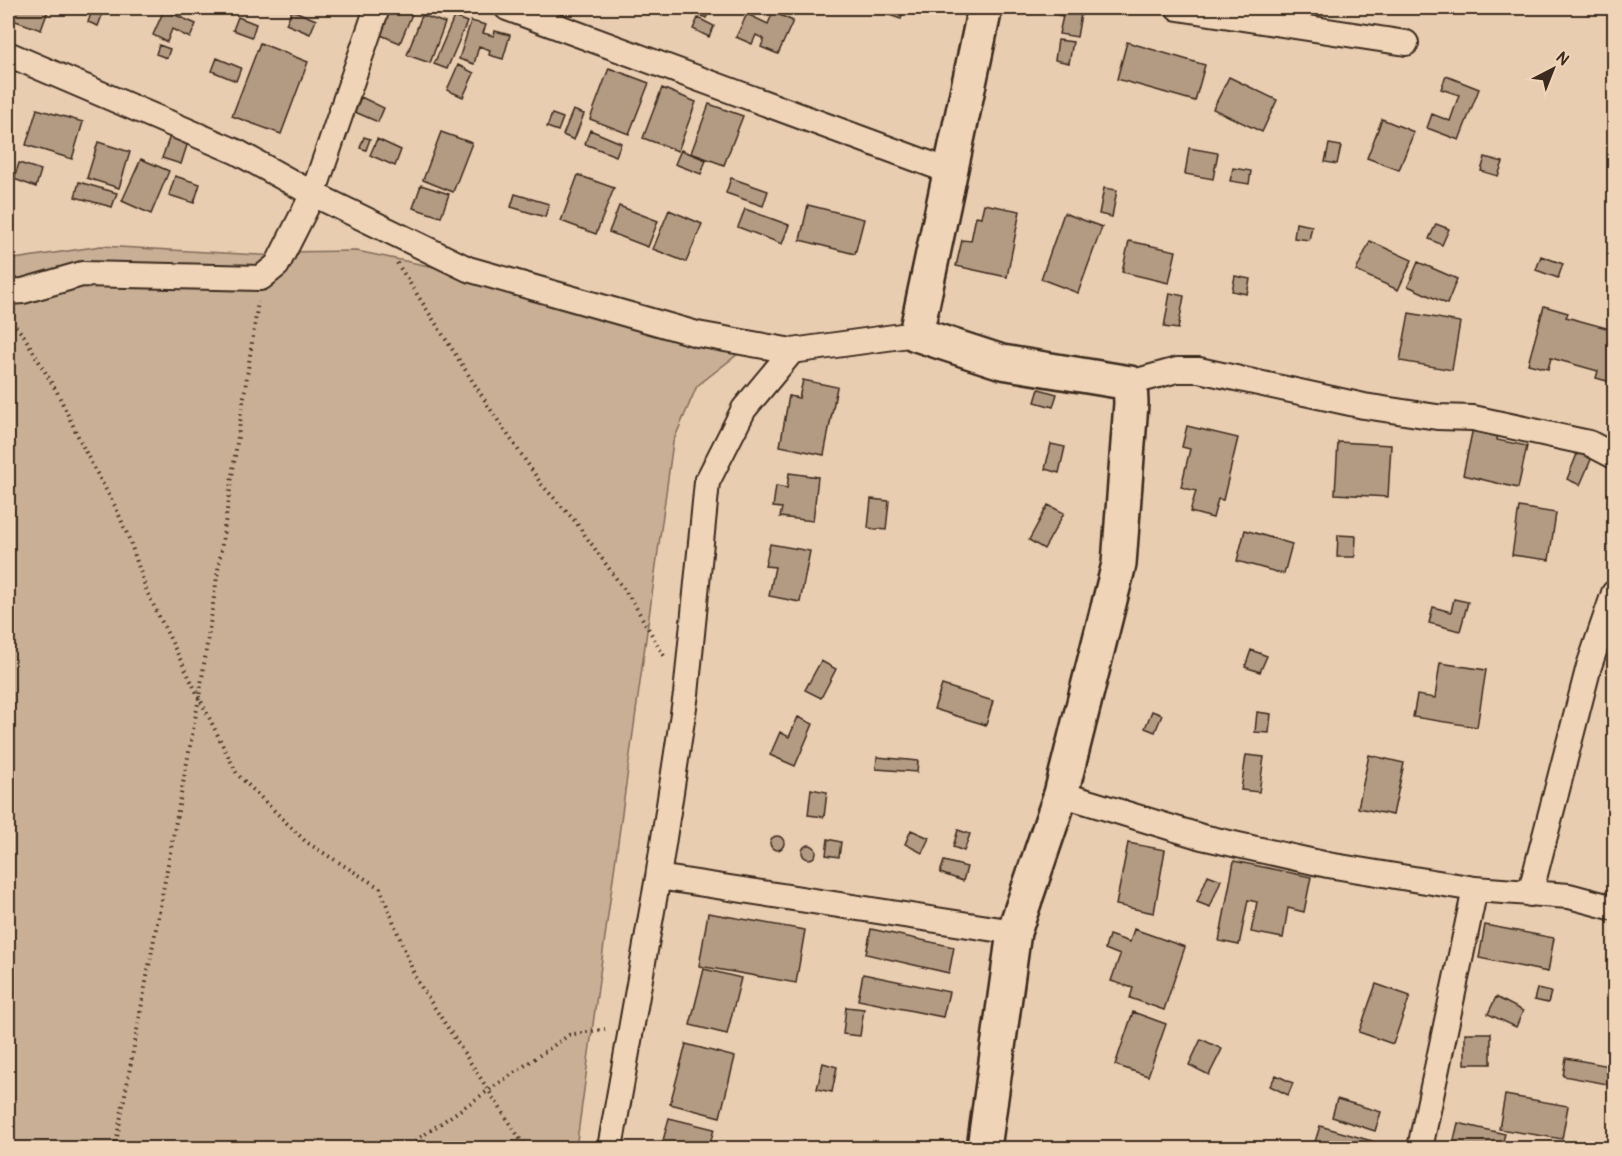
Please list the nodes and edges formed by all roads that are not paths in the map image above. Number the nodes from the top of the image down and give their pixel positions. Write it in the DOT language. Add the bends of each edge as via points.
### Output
graph roads {
  1 [pos="377,8"];
  2 [pos="507,8"];
  3 [pos="985,8"];
  4 [pos="1178,8"];
  5 [pos="1406,43"];
  6 [pos="8,54"];
  7 [pos="949,171"];
  8 [pos="312,194"];
  9 [pos="8,292"];
  10 [pos="916,334"];
  11 [pos="792,351"];
  12 [pos="1130,383"];
  13 [pos="1614,456"];
  14 [pos="1614,593"];
  15 [pos="1061,794"];
  16 [pos="658,877"];
  17 [pos="1475,889"];
  18 [pos="1530,894"];
  19 [pos="1614,908"];
  20 [pos="1014,932"];
  21 [pos="610,1149"];
  22 [pos="984,1149"];
  23 [pos="1420,1149"];
  1 -- 8 [label="street"];
  2 -- 7 [label="street"];
  3 -- 7 [label="main road"];
  4 -- 5 [label="street"];
  6 -- 8 [label="street" via="237,152"];
  7 -- 10 [label="main road"];
  8 -- 9 [label="street" via="277,265 261,278 82,274"];
  8 -- 11 [label="street" via="468,269 697,334"];
  10 -- 11 [label="street"];
  10 -- 12 [label="main road" via="1002,362"];
  11 -- 16 [label="street" via="744,409 707,482 686,694"];
  12 -- 13 [label="street" via="1177,370 1199,370 1364,406 1473,418 1589,443"];
  12 -- 15 [label="main road" via="1119,564"];
  14 -- 18 [label="street" via="1589,666"];
  15 -- 17 [label="street" via="1202,837 1328,865"];
  15 -- 20 [label="main road"];
  16 -- 20 [label="street"];
  16 -- 21 [label="street"];
  17 -- 18 [label="street"];
  17 -- 23 [label="street"];
  18 -- 19 [label="street" via="1569,896"];
  20 -- 22 [label="main road"];
}
